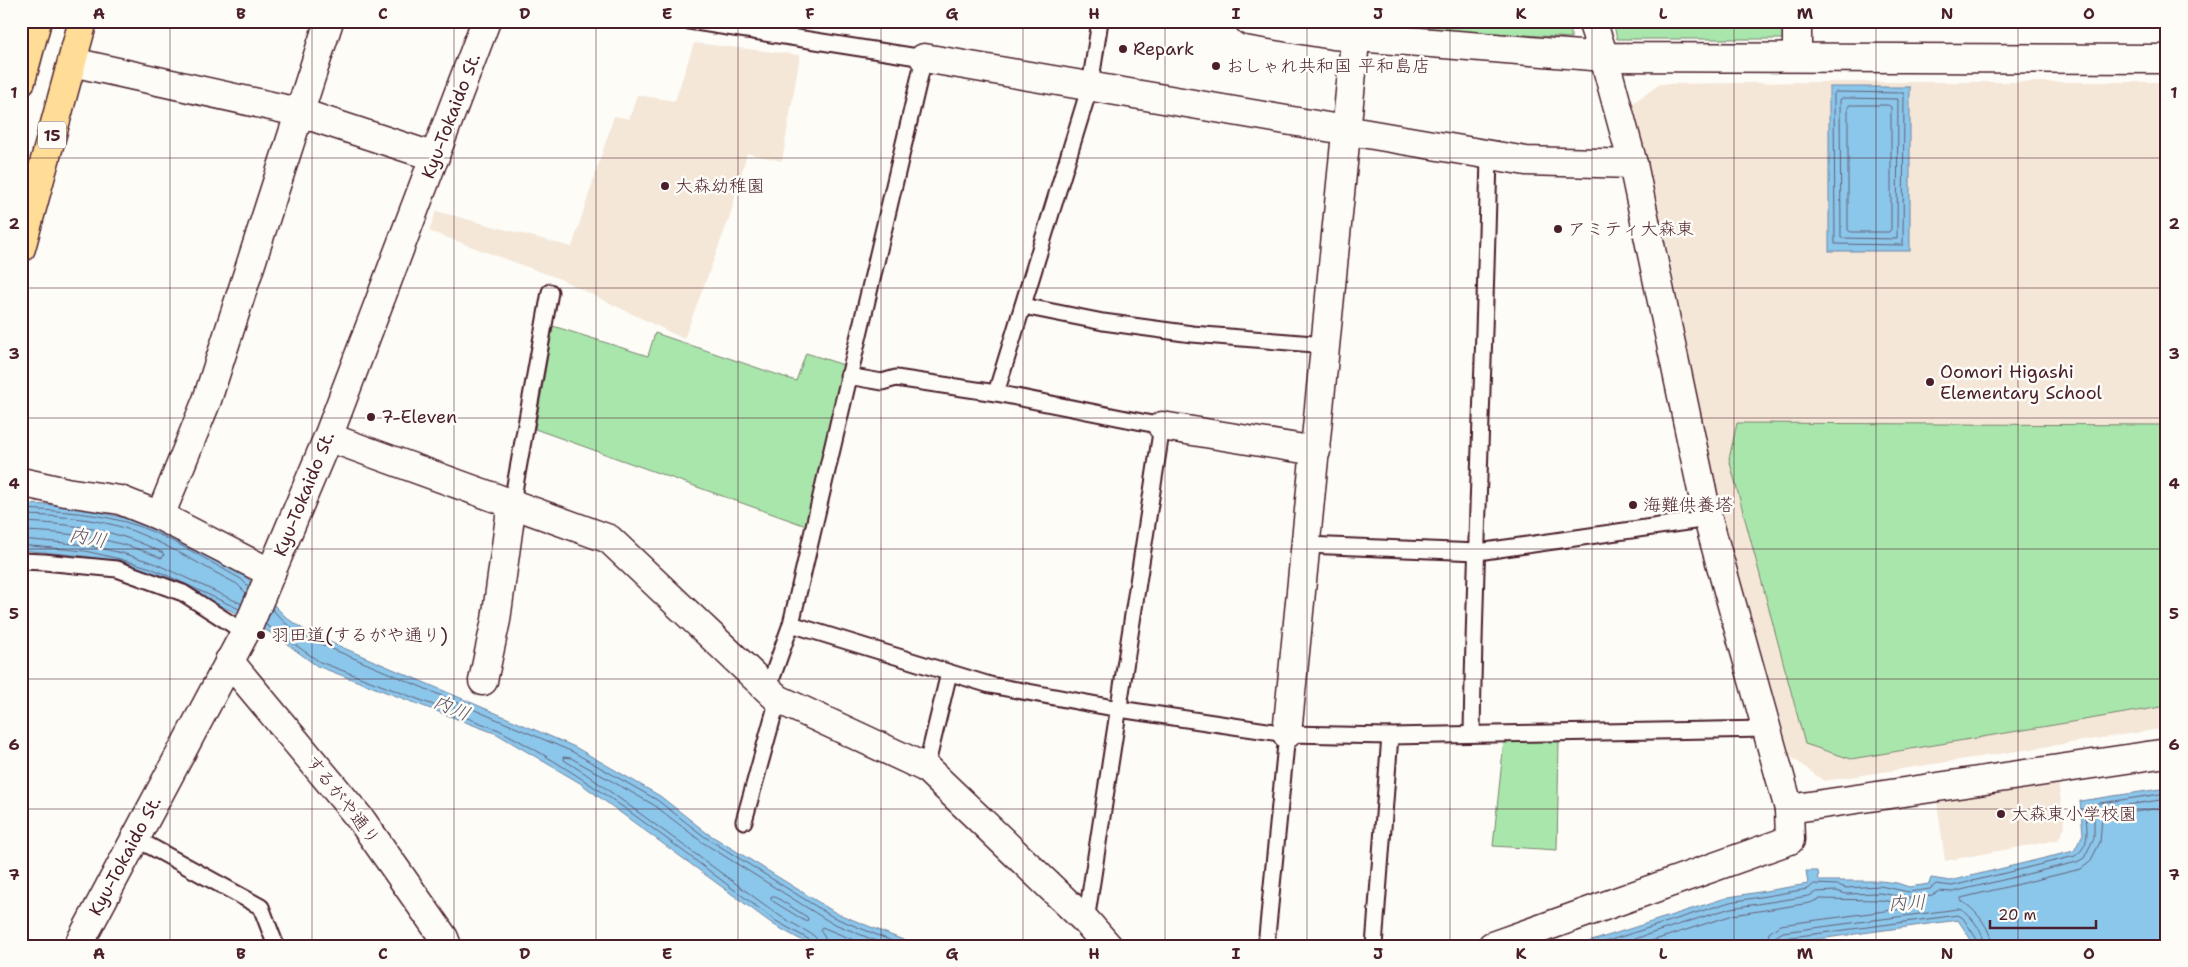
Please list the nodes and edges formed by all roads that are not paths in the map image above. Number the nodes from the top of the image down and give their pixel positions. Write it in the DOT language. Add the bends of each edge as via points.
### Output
graph roads {
  1 [pos="38,21"];
  2 [pos="82,21"];
  3 [pos="329,21"];
  4 [pos="486,21"];
  5 [pos="689,21"];
  6 [pos="1100,21"];
  7 [pos="1249,21"];
  8 [pos="1592,21"];
  9 [pos="1797,21"];
  10 [pos="1357,30"];
  11 [pos="1604,57"];
  12 [pos="1797,57"];
  13 [pos="924,58"];
  14 [pos="2167,59"];
  15 [pos="72,62"];
  16 [pos="21,81"];
  17 [pos="1090,86"];
  18 [pos="298,112"];
  19 [pos="1347,131"];
  20 [pos="1489,154"];
  21 [pos="435,157"];
  22 [pos="1632,164"];
  23 [pos="21,248"];
  24 [pos="550,292"];
  25 [pos="1022,306"];
  26 [pos="1326,345"];
  27 [pos="848,376"];
  28 [pos="996,393"];
  29 [pos="1162,426"];
  30 [pos="328,437"];
  31 [pos="1316,451"];
  32 [pos="21,482"];
  33 [pos="512,502"];
  34 [pos="160,516"];
  35 [pos="1708,519"];
  36 [pos="1306,545"];
  37 [pos="1475,552"];
  38 [pos="21,561"];
  39 [pos="271,573"];
  40 [pos="790,624"];
  41 [pos="246,630"];
  42 [pos="229,661"];
  43 [pos="949,673"];
  44 [pos="483,681"];
  45 [pos="773,694"];
  46 [pos="1119,709"];
  47 [pos="1766,728"];
  48 [pos="1287,734"];
  49 [pos="1472,734"];
  50 [pos="1390,736"];
  51 [pos="2167,752"];
  52 [pos="926,768"];
  53 [pos="1789,808"];
  54 [pos="744,822"];
  55 [pos="135,838"];
  56 [pos="1086,921"];
  57 [pos="78,946"];
  58 [pos="276,946"];
  59 [pos="447,946"];
  60 [pos="1108,946"];
  61 [pos="1266,946"];
  62 [pos="1374,946"];
  63 [pos="1492,946"];
  1 -- 16 [label="highway"];
  2 -- 15 [label="highway, 15"];
  3 -- 18 [label="street"];
  4 -- 21 [label="street, Kyu-Tokaido St."];
  5 -- 13 [label="lane"];
  6 -- 17 [label="lane"];
  7 -- 10 [label="street"];
  8 -- 11 [label="street"];
  9 -- 12 [label="street"];
  10 -- 11 [label="street"];
  10 -- 19 [label="street"];
  11 -- 12 [label="street"];
  11 -- 22 [label="street"];
  12 -- 14 [label="street"];
  13 -- 17 [label="street"];
  13 -- 27 [label="lane"];
  15 -- 18 [label="street"];
  15 -- 23 [label="highway, 15"];
  17 -- 19 [label="street"];
  17 -- 25 [label="lane"];
  18 -- 21 [label="street"];
  18 -- 34 [label="street" via="207,400"];
  19 -- 20 [label="street"];
  19 -- 26 [label="street"];
  20 -- 22 [label="street" via="1526,161"];
  20 -- 37 [label="lane" via="1485,350"];
  21 -- 30 [label="street, Kyu-Tokaido St."];
  22 -- 35 [label="street"];
  24 -- 33 [label="lane"];
  25 -- 26 [label="lane" via="1103,322 1192,334"];
  25 -- 28 [label="lane"];
  26 -- 31 [label="street"];
  27 -- 28 [label="lane" via="882,382 896,378"];
  27 -- 40 [label="lane"];
  28 -- 29 [label="lane"];
  29 -- 31 [label="street"];
  29 -- 46 [label="lane"];
  30 -- 33 [label="street"];
  30 -- 39 [label="street, Kyu-Tokaido St."];
  31 -- 36 [label="street"];
  32 -- 34 [label="street" via="120,500"];
  33 -- 44 [label="street" via="496,620"];
  33 -- 45 [label="street" via="610,539"];
  34 -- 39 [label="street"];
  35 -- 37 [label="lane"];
  35 -- 47 [label="street"];
  36 -- 37 [label="lane"];
  36 -- 48 [label="street"];
  37 -- 49 [label="lane"];
  38 -- 41 [label="lane" via="117,569 183,593"];
  39 -- 41 [label="street, Kyu-Tokaido St."];
  40 -- 43 [label="lane"];
  40 -- 45 [label="lane"];
  41 -- 42 [label="street, Kyu-Tokaido St."];
  42 -- 55 [label="street, Kyu-Tokaido St."];
  42 -- 59 [label="street, するがや通り" via="362,821"];
  43 -- 46 [label="lane" via="990,685"];
  43 -- 52 [label="lane"];
  45 -- 52 [label="street"];
  45 -- 54 [label="lane"];
  46 -- 48 [label="lane"];
  46 -- 56 [label="lane"];
  47 -- 49 [label="lane"];
  47 -- 53 [label="street"];
  48 -- 50 [label="lane"];
  48 -- 61 [label="lane"];
  49 -- 50 [label="lane"];
  50 -- 62 [label="lane"];
  51 -- 53 [label="street"];
  52 -- 56 [label="street"];
  53 -- 63 [label="street" via="1790,840"];
  55 -- 57 [label="street, Kyu-Tokaido St."];
  55 -- 58 [label="lane" via="261,907"];
  56 -- 60 [label="street"];
}
